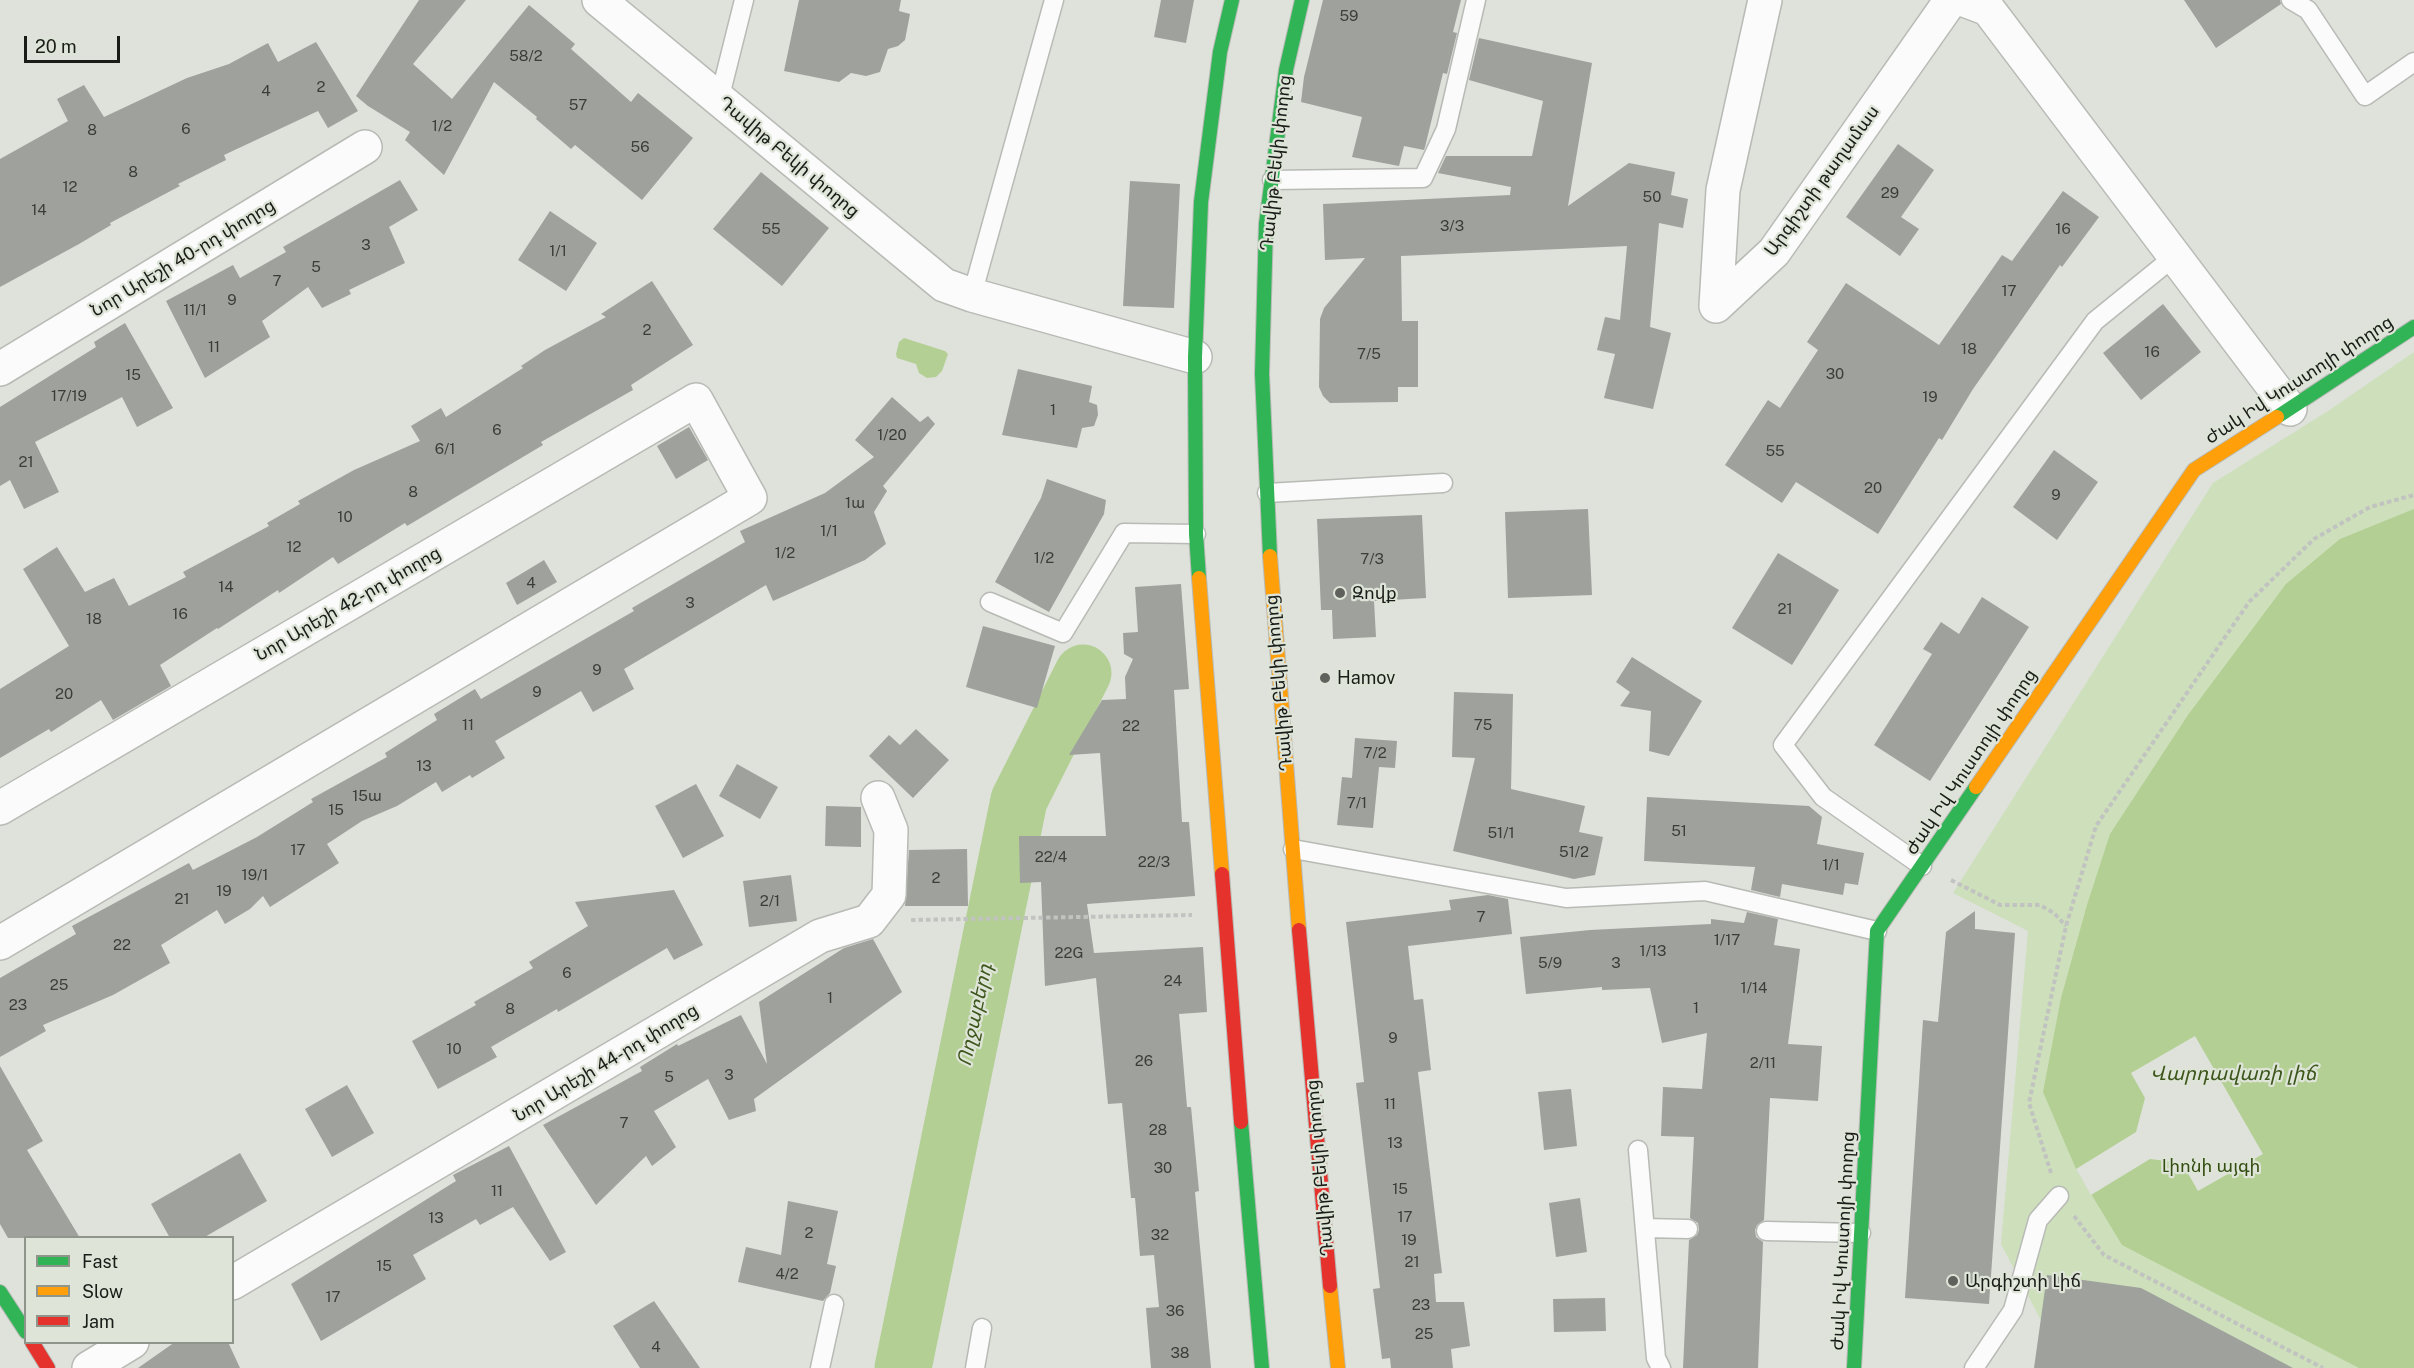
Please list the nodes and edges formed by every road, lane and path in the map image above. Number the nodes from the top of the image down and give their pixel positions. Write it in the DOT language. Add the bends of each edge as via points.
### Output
graph roads {
  1 [pos="599,0"];
  2 [pos="744,0"];
  3 [pos="1054,0"];
  4 [pos="1232,0"];
  5 [pos="1302,0"];
  6 [pos="1476,0"];
  7 [pos="1765,0"];
  8 [pos="1951,0"];
  9 [pos="1964,0"];
  10 [pos="2292,0"];
  11 [pos="2414,62"];
  12 [pos="719,100"];
  13 [pos="365,147"];
  14 [pos="1272,180"];
  15 [pos="2175,256"];
  16 [pos="972,295"];
  17 [pos="2414,327"];
  18 [pos="1195,357"];
  19 [pos="0,369"];
  20 [pos="2290,410"];
  21 [pos="1443,483"];
  22 [pos="1267,493"];
  23 [pos="2414,495"];
  24 [pos="1196,534"];
  25 [pos="990,602"];
  26 [pos="878,798"];
  27 [pos="0,808"];
  28 [pos="1293,849"];
  29 [pos="1922,866"];
  30 [pos="1226,914"];
  31 [pos="958,919"];
  32 [pos="2066,926"];
  33 [pos="1877,931"];
  34 [pos="0,943"];
  35 [pos="1638,1150"];
  36 [pos="2059,1196"];
  37 [pos="1645,1228"];
  38 [pos="1688,1229"];
  39 [pos="1766,1231"];
  40 [pos="1861,1233"];
  41 [pos="234,1282"];
  42 [pos="0,1292"];
  43 [pos="834,1304"];
  44 [pos="982,1328"];
  45 [pos="24,1329"];
  46 [pos="33,1344"];
  47 [pos="129,1344"];
  48 [pos="48,1368"];
  49 [pos="89,1368"];
  50 [pos="820,1368"];
  51 [pos="975,1368"];
  52 [pos="1262,1368"];
  53 [pos="1338,1368"];
  54 [pos="1661,1368"];
  55 [pos="1854,1368"];
  56 [pos="1974,1368"];
  57 [pos="2323,1368"];
  1 -- 12 [label="street, Դավիթ Բեկի փողոց"];
  2 -- 12 [label="lane"];
  3 -- 16 [label="lane"];
  4 -- 18 [label="main road" via="1220,52 1201,202"];
  5 -- 14 [label="main road, Դավիթ Բեկի փողոց" via="1286,70"];
  6 -- 14 [label="lane" via="1446,129 1423,178"];
  7 -- 8 [label="street, Արգիշտի թաղամաս" via="1723,190 1716,306 1774,252"];
  9 -- 15 [label="street" via="1988,9"];
  10 -- 11 [label="lane" via="2308,10 2365,96"];
  12 -- 16 [label="street, Դավիթ Բեկի փողոց" via="944,285"];
  13 -- 19 [label="street, Նոր Արեշի 40-րդ փողոց"];
  14 -- 22 [label="main road, Դավիթ Բեկի փողոց" via="1266,224 1262,374"];
  15 -- 20 [label="street"];
  15 -- 29 [label="lane" via="2095,321 1783,745 1822,797"];
  16 -- 18 [label="street, Դավիթ Բեկի փողոց"];
  17 -- 20 [label="main road, Ժակ Իվ Կուստոյի փողոց"];
  18 -- 24 [label="main road"];
  20 -- 29 [label="main road, Ժակ Իվ Կուստոյի փողոց" via="2194,470"];
  21 -- 22 [label="lane"];
  22 -- 28 [label="main road, Դավիթ Բեկի փողոց"];
  23 -- 32 [label="path" via="2370,507 2314,539 2249,602 2096,826"];
  24 -- 25 [label="lane" via="1124,533 1063,633"];
  24 -- 30 [label="main road"];
  26 -- 41 [label="street, Նոր Արեշի 44-րդ փողոց" via="891,830 890,895 869,921 820,936"];
  27 -- 34 [label="street, Նոր Արեշի 42-րդ փողոց" via="696,400 750,498"];
  28 -- 33 [label="lane" via="1566,898 1704,891"];
  28 -- 53 [label="main road, Դավիթ Բեկի փողոց"];
  29 -- 32 [label="path" via="2000,905 2040,905"];
  29 -- 33 [label="main road, Ժակ Իվ Կուստոյի փողոց"];
  30 -- 31 [label="path"];
  30 -- 52 [label="main road"];
  32 -- 36 [label="path" via="2029,1102"];
  33 -- 40 [label="main road, Ժակ Իվ Կուստոյի փողոց"];
  35 -- 37 [label="lane"];
  36 -- 56 [label="lane" via="2037,1220 2013,1310"];
  36 -- 57 [label="path" via="2104,1255"];
  37 -- 38 [label="lane"];
  37 -- 54 [label="lane" via="1656,1358"];
  39 -- 40 [label="lane"];
  40 -- 55 [label="main road, Ժակ Իվ Կուստոյի փողոց"];
  42 -- 45 [label="main road"];
  43 -- 50 [label="lane"];
  44 -- 51 [label="lane"];
  46 -- 48 [label="main road"];
  47 -- 49 [label="street"];
}
